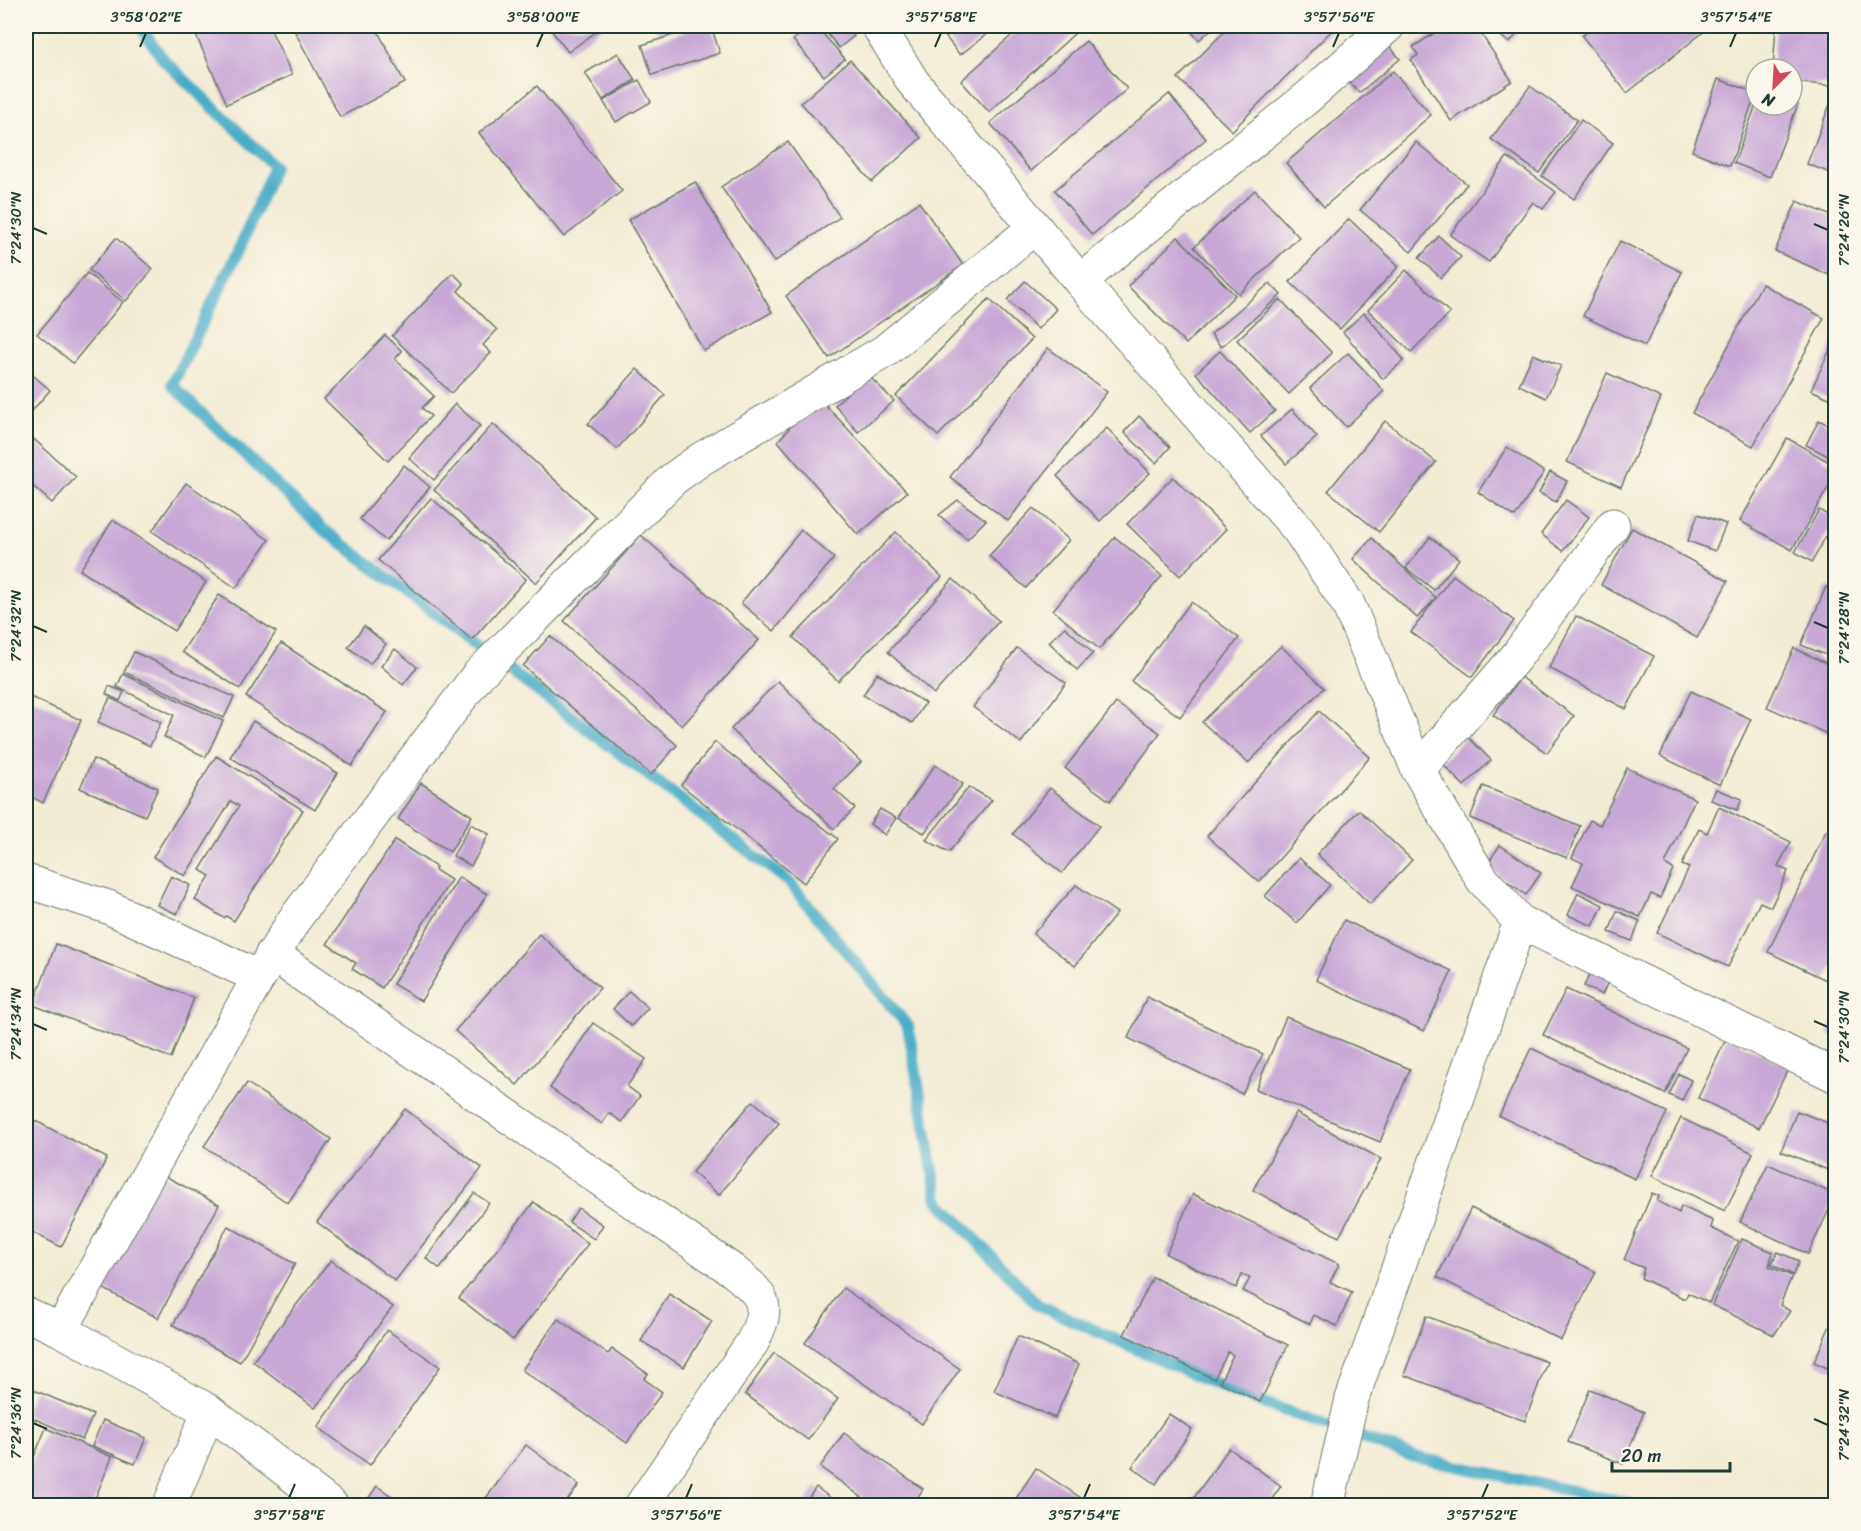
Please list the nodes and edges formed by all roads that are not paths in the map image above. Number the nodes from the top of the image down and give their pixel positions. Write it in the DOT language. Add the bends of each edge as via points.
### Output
graph roads {
  1 [pos="879,26"];
  2 [pos="1388,26"];
  3 [pos="1035,226"];
  4 [pos="1080,281"];
  5 [pos="1613,525"];
  6 [pos="1418,770"];
  7 [pos="26,881"];
  8 [pos="1520,921"];
  9 [pos="266,966"];
  10 [pos="1836,1076"];
  11 [pos="26,1314"];
  12 [pos="61,1330"];
  13 [pos="209,1411"];
  14 [pos="169,1506"];
  15 [pos="332,1506"];
  16 [pos="641,1506"];
  17 [pos="1327,1506"];
  1 -- 3 [label="street" via="913,82"];
  2 -- 4 [label="street" via="1308,97"];
  3 -- 4 [label="street"];
  3 -- 9 [label="street" via="885,351 673,479 478,675 294,920"];
  4 -- 6 [label="street" via="1298,529 1348,604"];
  5 -- 6 [label="street" via="1516,657"];
  6 -- 8 [label="street" via="1482,879"];
  7 -- 9 [label="street"];
  8 -- 10 [label="street"];
  8 -- 17 [label="street" via="1352,1399"];
  9 -- 12 [label="street"];
  9 -- 16 [label="street" via="732,1270 761,1298 764,1314 752,1343"];
  11 -- 12 [label="street"];
  12 -- 13 [label="street"];
  13 -- 14 [label="street"];
  13 -- 15 [label="street"];
}
